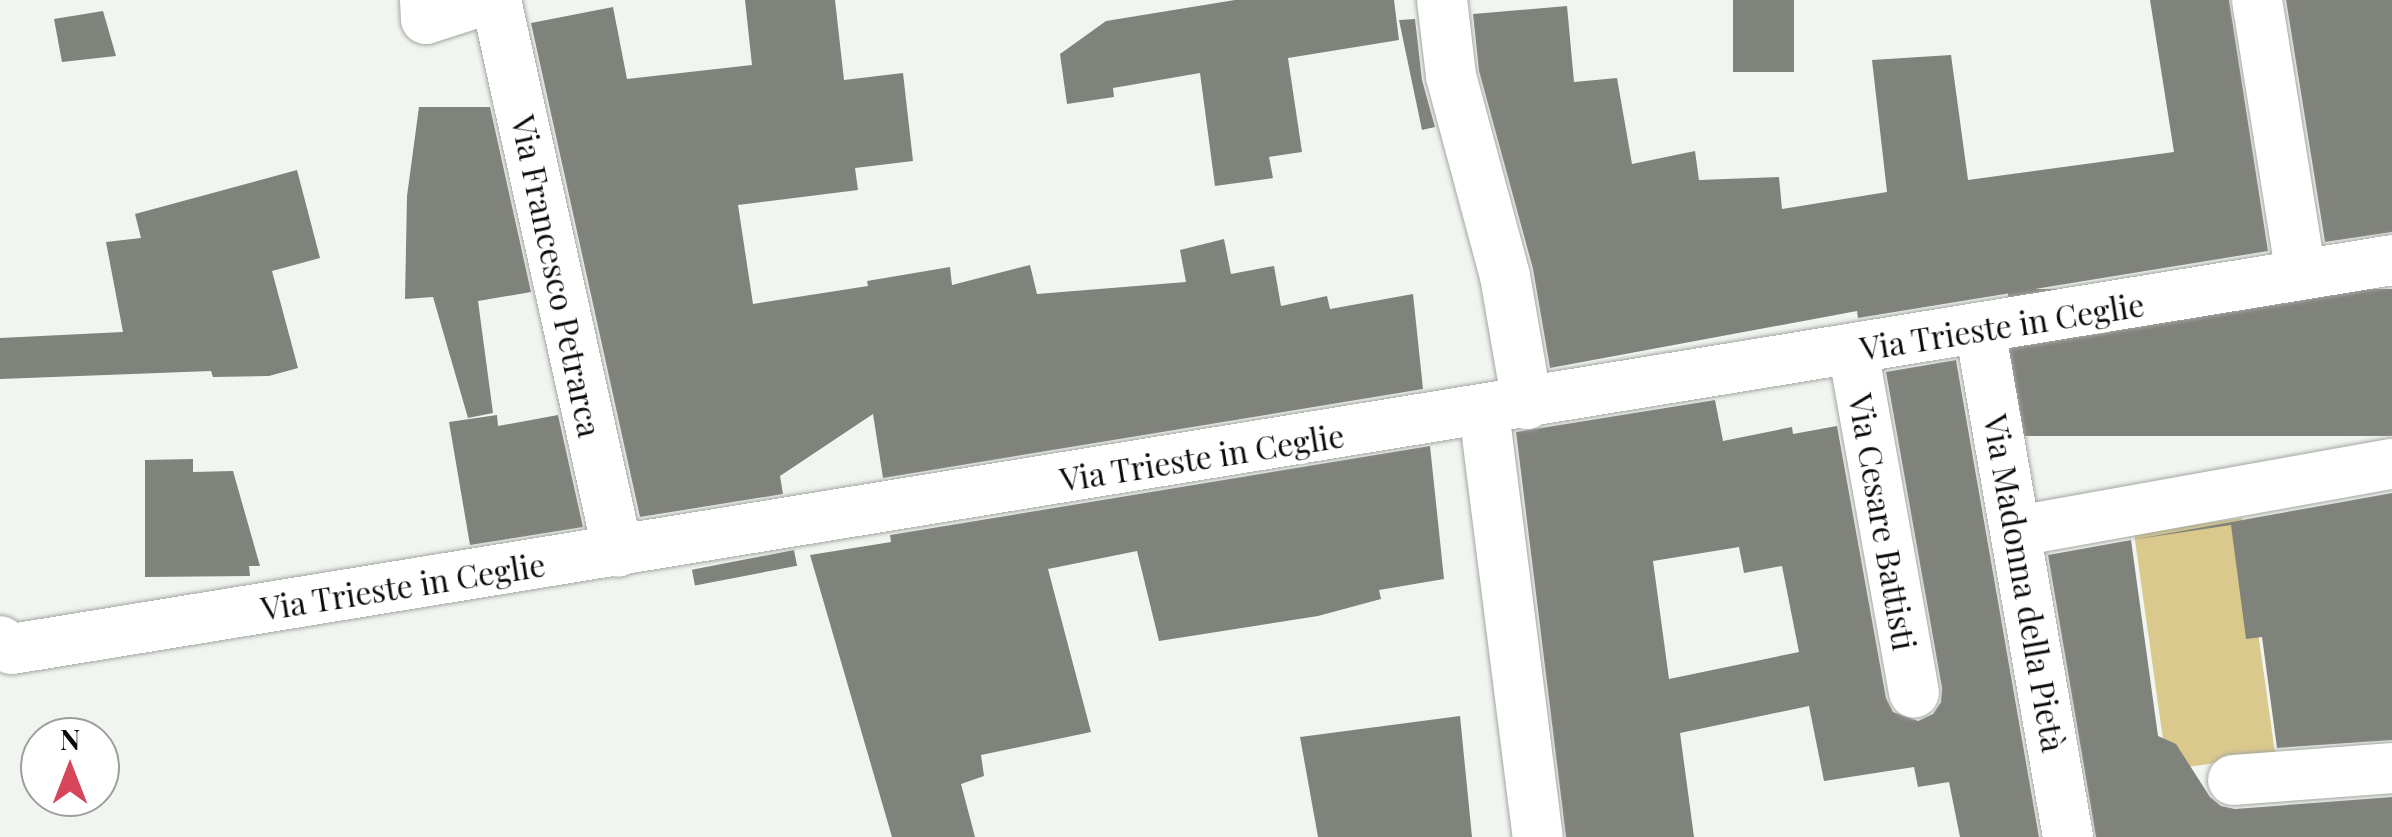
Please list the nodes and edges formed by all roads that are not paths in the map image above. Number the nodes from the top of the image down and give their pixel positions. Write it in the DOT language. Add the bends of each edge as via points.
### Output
graph roads {
  1 [pos="425,0"];
  2 [pos="485,0"];
  3 [pos="496,0"];
  4 [pos="1442,0"];
  5 [pos="2257,0"];
  6 [pos="2392,260"];
  7 [pos="2301,276"];
  8 [pos="1980,329"];
  9 [pos="1853,350"];
  10 [pos="1506,408"];
  11 [pos="2392,464"];
  12 [pos="2018,530"];
  13 [pos="618,552"];
  14 [pos="6,645"];
  15 [pos="1914,693"];
  16 [pos="2392,768"];
  17 [pos="2233,780"];
  18 [pos="1538,837"];
  19 [pos="2068,837"];
  1 -- 2 [label="street" via="426,20"];
  3 -- 13 [label="street, Via Francesco Petrarca"];
  4 -- 10 [label="street" via="1451,76 1505,276"];
  5 -- 7 [label="street"];
  6 -- 7 [label="street, Via Trieste in Ceglie"];
  7 -- 8 [label="street, Via Trieste in Ceglie"];
  8 -- 9 [label="street, Via Trieste in Ceglie"];
  8 -- 12 [label="street, Via Madonna della Pietà"];
  9 -- 10 [label="street, Via Trieste in Ceglie"];
  9 -- 15 [label="street, Via Cesare Battisti"];
  10 -- 13 [label="street, Via Trieste in Ceglie"];
  10 -- 18 [label="street"];
  11 -- 12 [label="street"];
  12 -- 19 [label="street, Via Madonna della Pietà"];
  13 -- 14 [label="street, Via Trieste in Ceglie"];
  16 -- 17 [label="street"];
}
